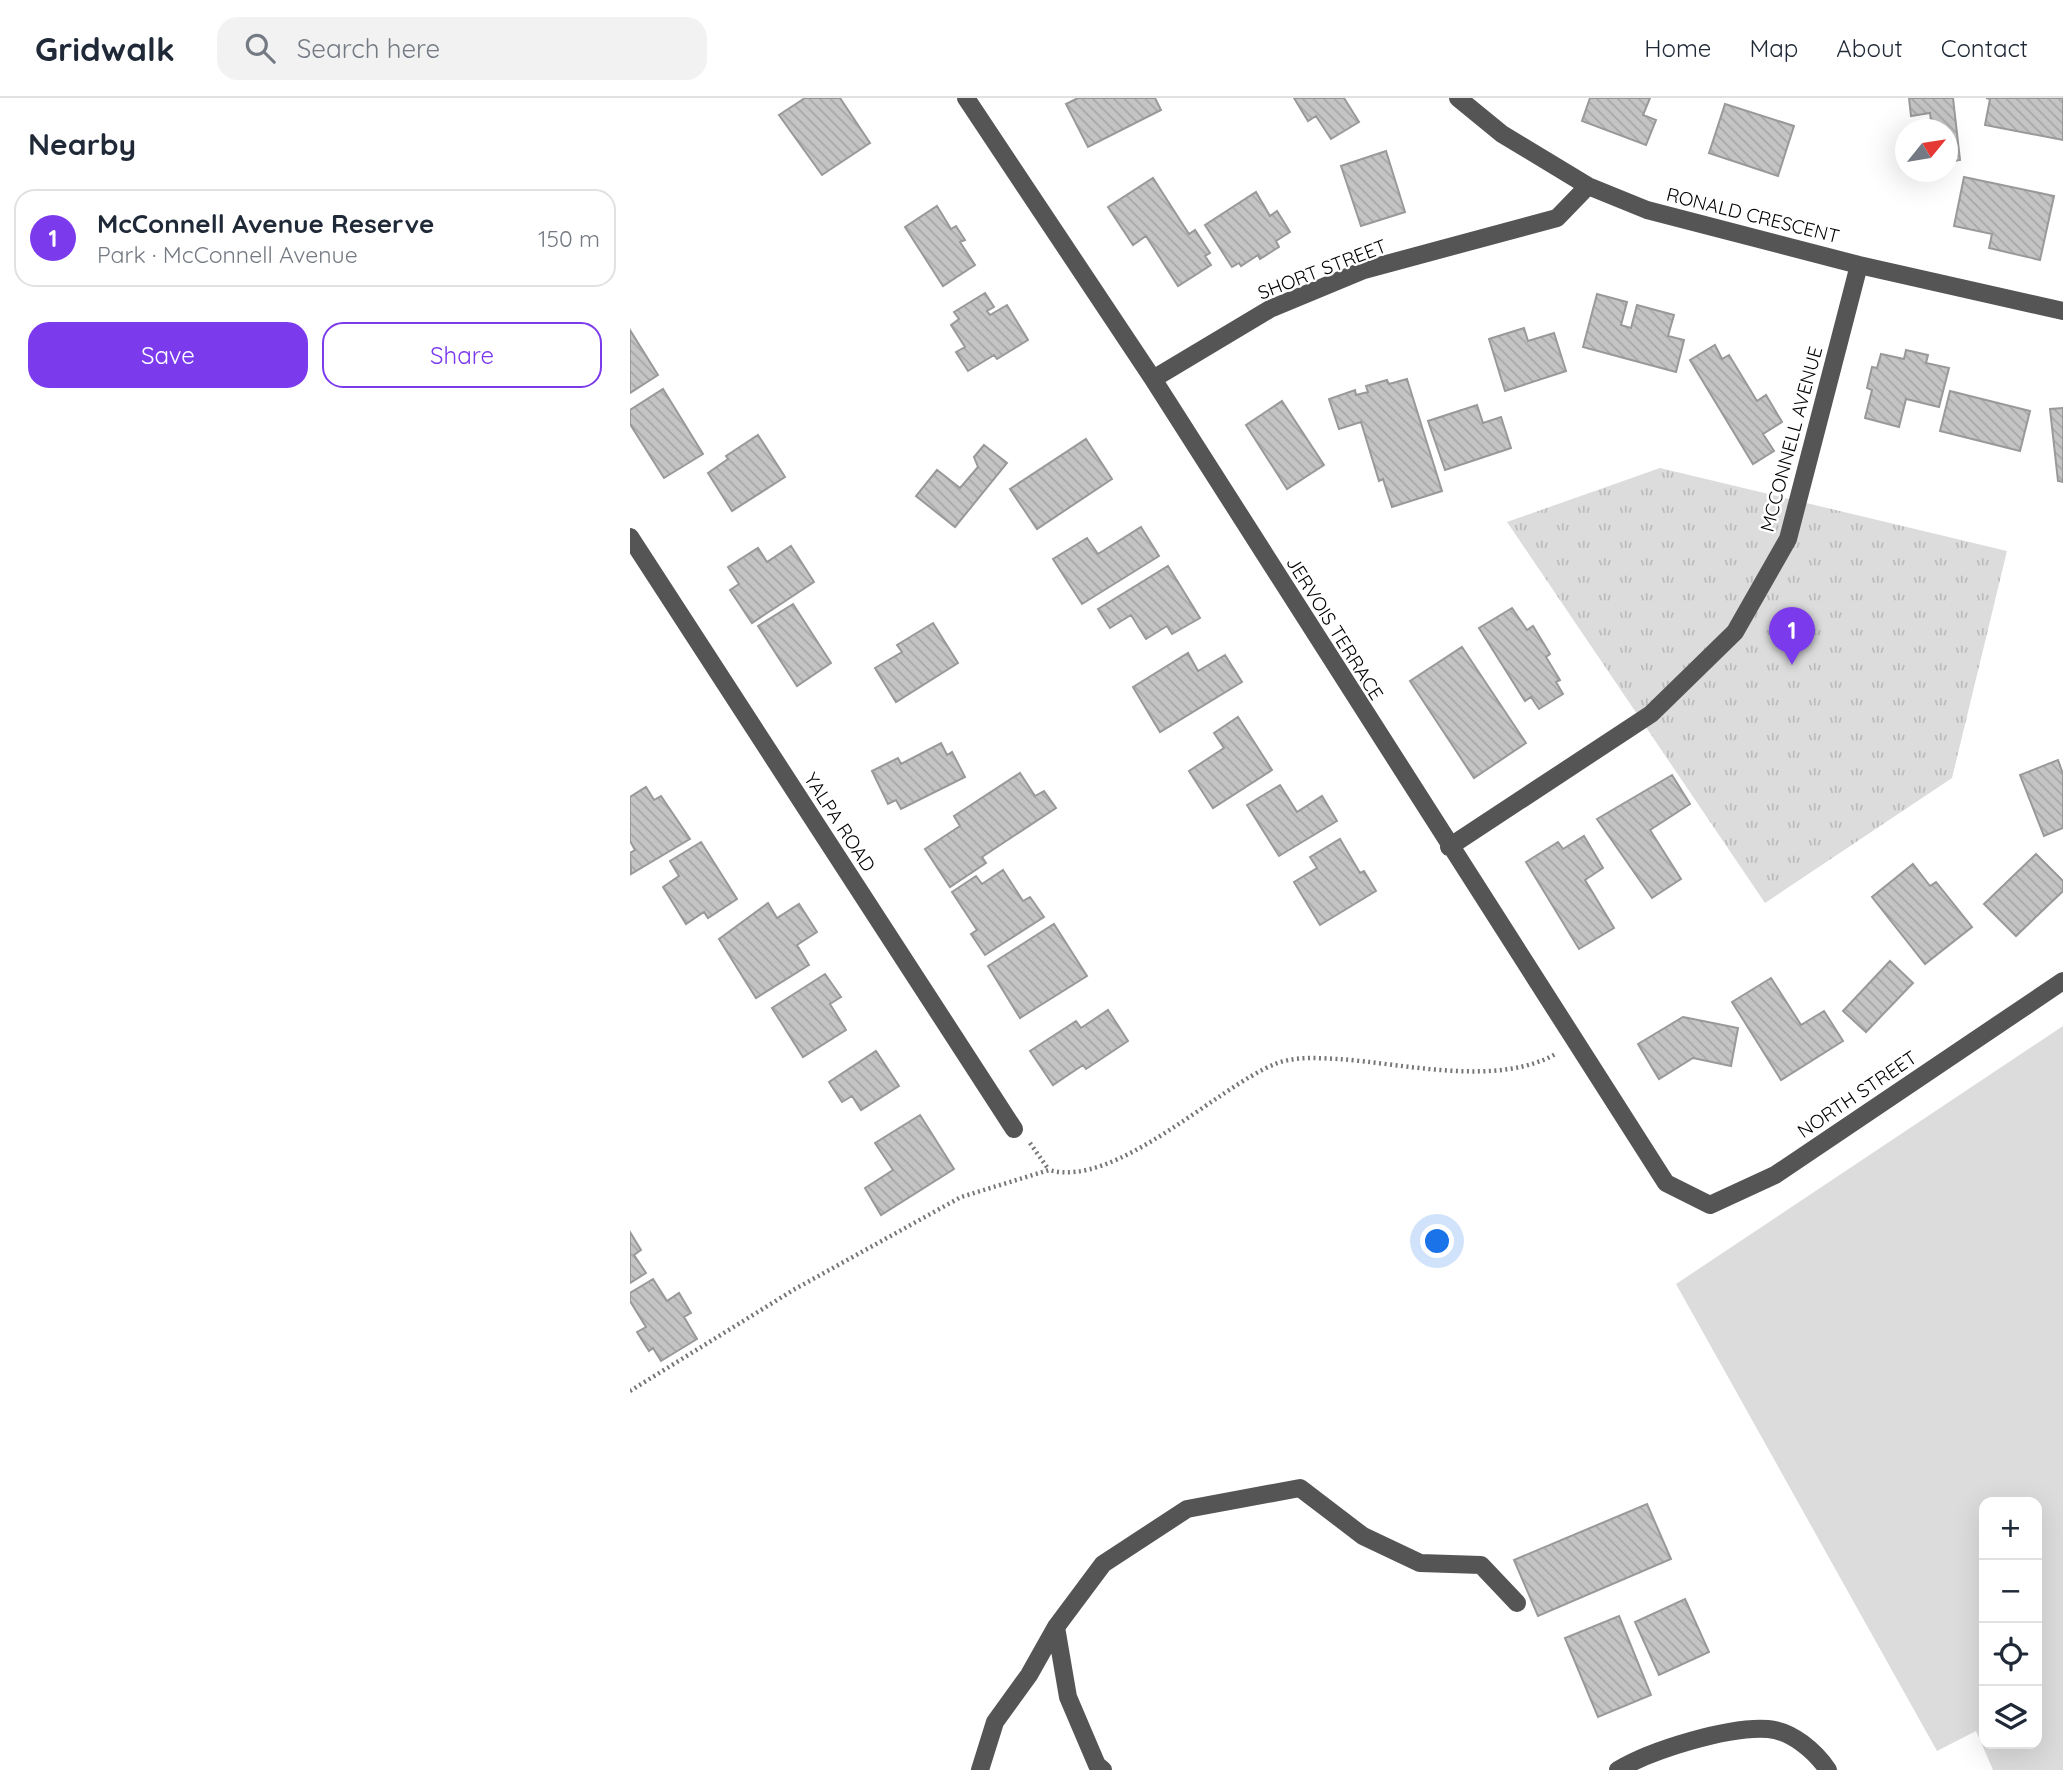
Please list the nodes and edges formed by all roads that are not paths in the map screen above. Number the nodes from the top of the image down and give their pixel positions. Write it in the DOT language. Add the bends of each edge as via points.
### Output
graph roads {
  1 [pos="966,98"];
  2 [pos="1458,98"];
  3 [pos="1588,186"];
  4 [pos="1859,264"];
  5 [pos="2063,311"];
  6 [pos="1153,379"];
  7 [pos="630,537"];
  8 [pos="1449,847"];
  9 [pos="2063,981"];
  10 [pos="1014,1129"];
  11 [pos="1667,1183"];
  12 [pos="1517,1603"];
  13 [pos="1056,1627"];
  14 [pos="981,1770"];
  15 [pos="1103,1770"];
  16 [pos="1618,1770"];
  17 [pos="1828,1770"];
  1 -- 6 [label="street, JERVOIS TERRACE"];
  2 -- 3 [label="street, RONALD CRESCENT" via="1502,134"];
  3 -- 4 [label="street, RONALD CRESCENT" via="1647,210"];
  3 -- 6 [label="street, SHORT STREET" via="1558,218 1364,270 1270,309"];
  4 -- 5 [label="street, RONALD CRESCENT"];
  4 -- 8 [label="street, MCCONNELL AVENUE" via="1788,540 1735,632 1651,714"];
  6 -- 8 [label="street, JERVOIS TERRACE"];
  7 -- 10 [label="street, YALPA ROAD"];
  8 -- 11 [label="street, JERVOIS TERRACE"];
  9 -- 11 [label="street, NORTH STREET" via="1775,1175 1710,1205"];
  12 -- 13 [label="street" via="1481,1565 1420,1563 1363,1536 1300,1488 1187,1509 1103,1564"];
  13 -- 14 [label="street" via="995,1722"];
  13 -- 15 [label="street" via="1068,1697"];
  16 -- 17 [label="street" via="1632,1761 1726,1731 1770,1728 1813,1749"];
}
